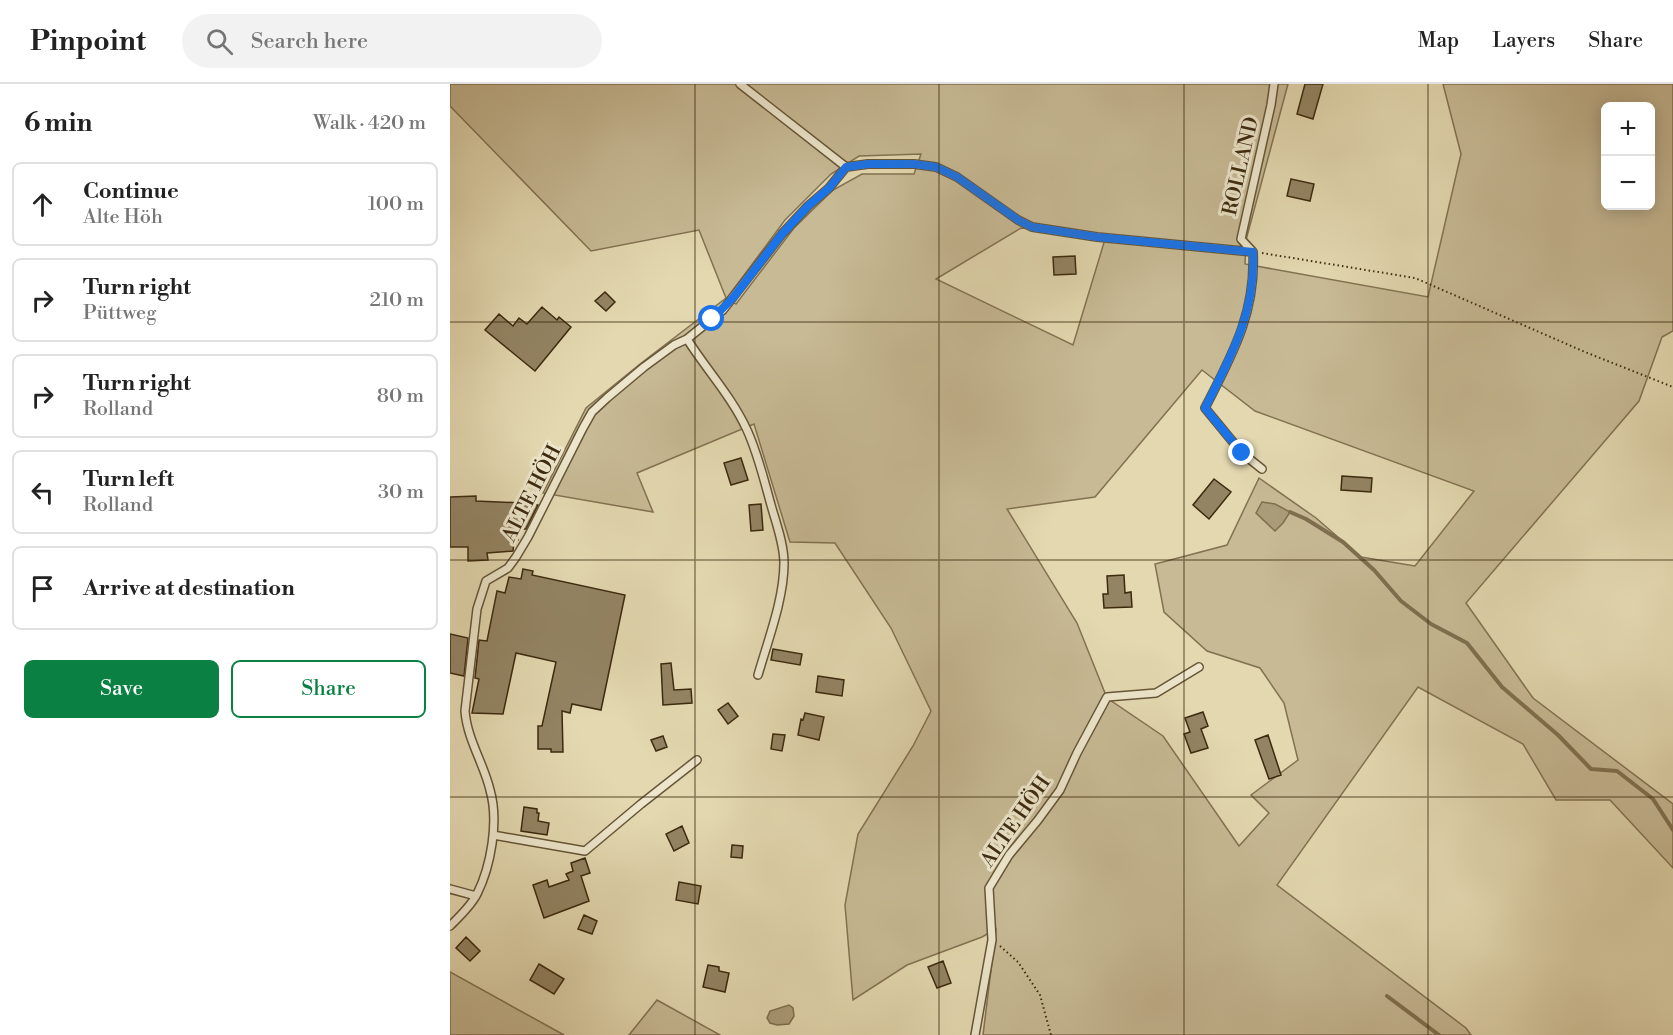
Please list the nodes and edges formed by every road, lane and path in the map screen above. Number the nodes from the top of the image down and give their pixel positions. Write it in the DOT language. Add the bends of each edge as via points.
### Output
graph roads {
  1 [pos="740,84"];
  2 [pos="1274,84"];
  3 [pos="846,167"];
  4 [pos="1253,252"];
  5 [pos="687,339"];
  6 [pos="1673,387"];
  7 [pos="1262,469"];
  8 [pos="1199,667"];
  9 [pos="758,675"];
  10 [pos="697,760"];
  11 [pos="493,835"];
  12 [pos="450,889"];
  13 [pos="476,896"];
  14 [pos="450,926"];
  15 [pos="992,940"];
  16 [pos="975,1035"];
  17 [pos="1051,1035"];
  1 -- 3 [label="lane"];
  2 -- 4 [label="lane, ROLLAND" via="1240,239"];
  3 -- 4 [label="lane" via="936,167 1032,227"];
  3 -- 5 [label="lane, ALTE HÖH" via="782,234 723,310"];
  4 -- 6 [label="path" via="1415,278"];
  4 -- 7 [label="lane, ROLLAND" via="1251,296 1245,322 1205,408 1242,453"];
  5 -- 9 [label="lane" via="747,431 779,535 784,562 781,587"];
  5 -- 11 [label="lane, ALTE HÖH" via="644,367 592,412 516,557 508,568 486,581 477,609 465,711 466,725 490,790"];
  8 -- 15 [label="lane, ALTE HÖH" via="1156,693 1107,697 1060,790 1009,855 989,888"];
  10 -- 11 [label="lane" via="585,851"];
  11 -- 13 [label="lane, ALTE HÖH"];
  12 -- 13 [label="lane"];
  13 -- 14 [label="lane"];
  15 -- 16 [label="lane, ALTE HÖH"];
  15 -- 17 [label="path" via="1018,962 1040,994"];
}
